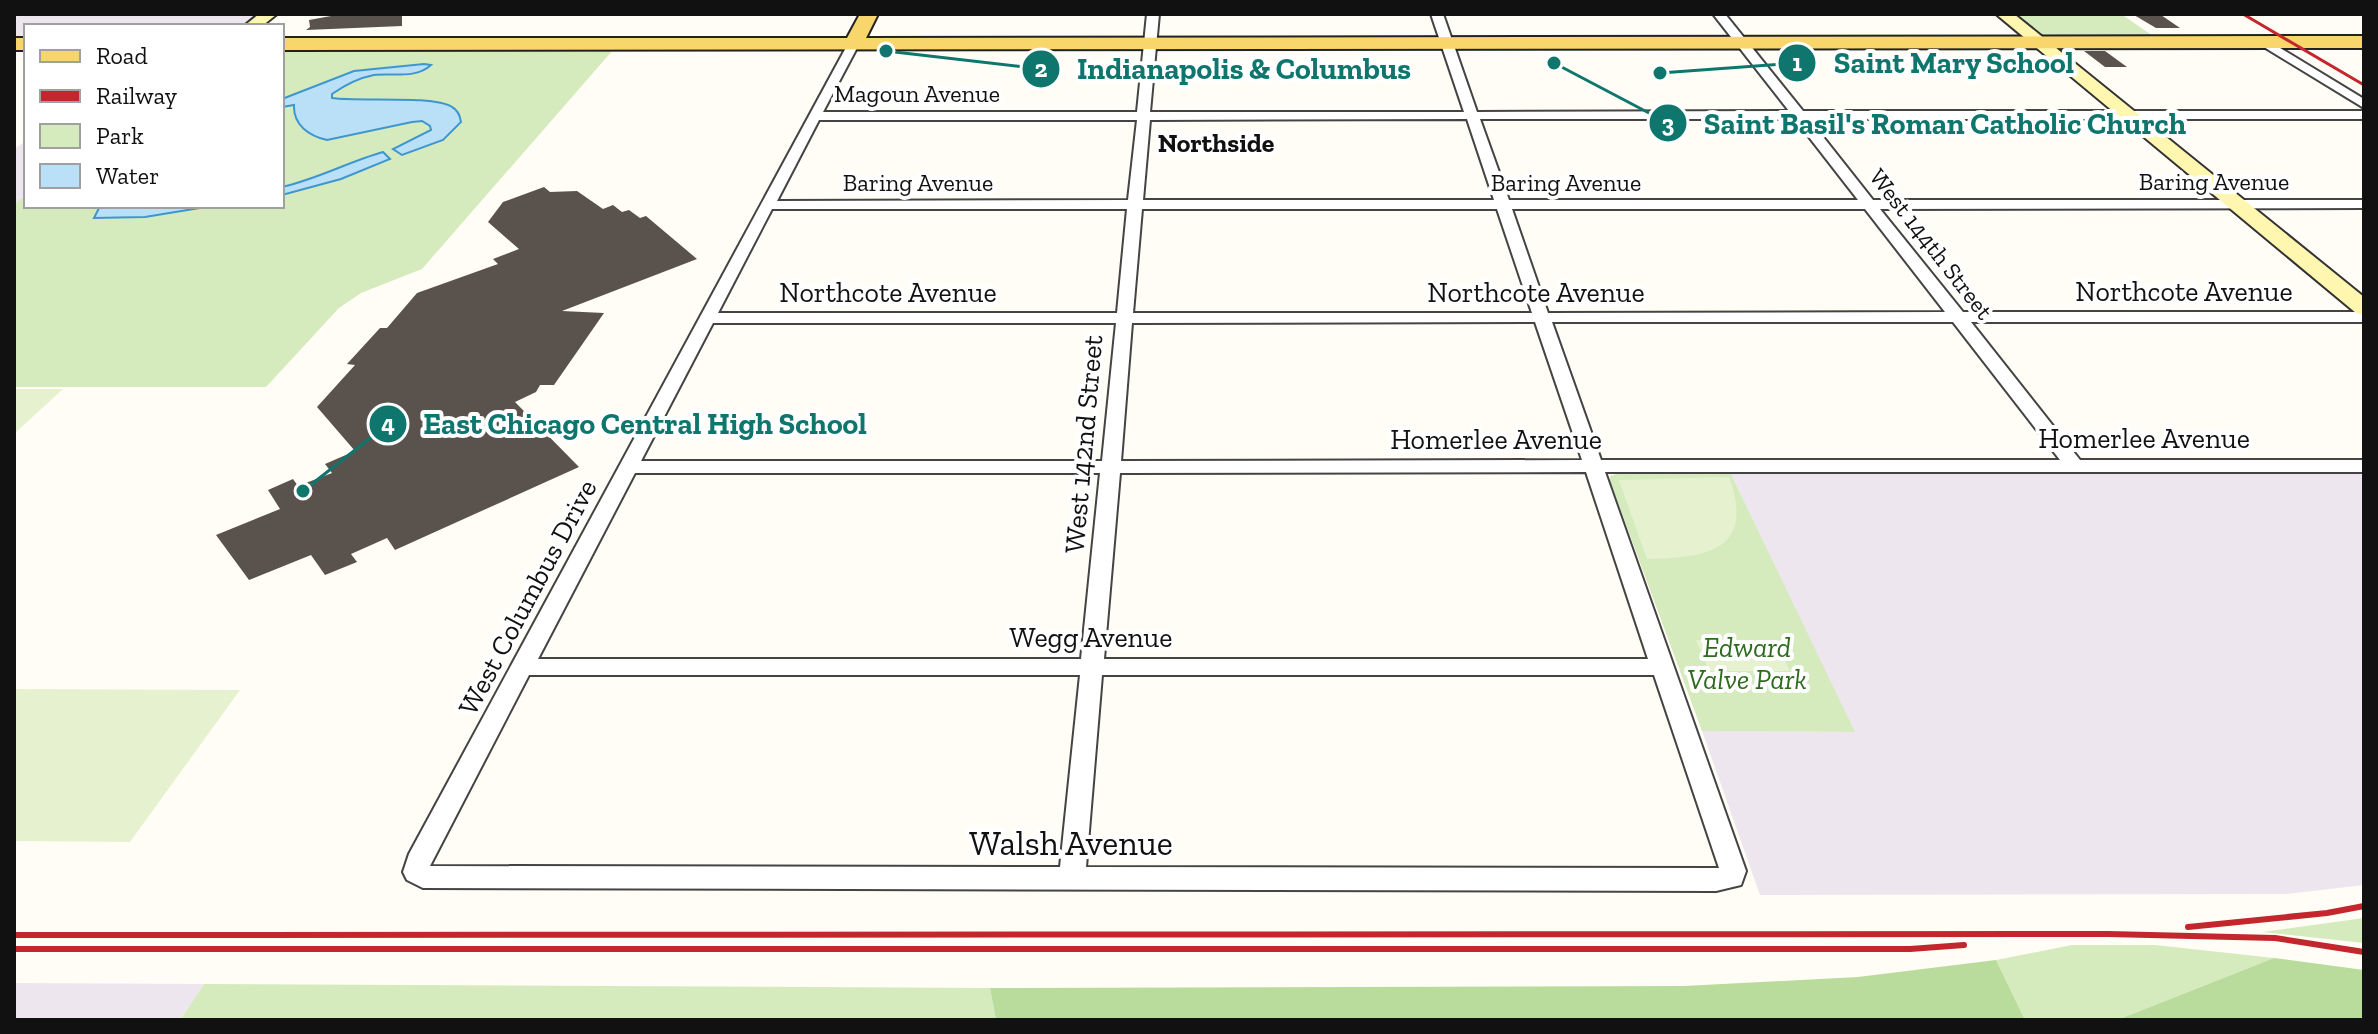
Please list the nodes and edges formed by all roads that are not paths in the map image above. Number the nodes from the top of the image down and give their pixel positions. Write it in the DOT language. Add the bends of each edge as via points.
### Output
graph roads {
  1 [pos="869,14"];
  2 [pos="1153,14"];
  3 [pos="1437,14"];
  4 [pos="1719,14"];
  5 [pos="2004,14"];
  6 [pos="1741,42"];
  7 [pos="2038,42"];
  8 [pos="2263,42"];
  9 [pos="2364,42"];
  10 [pos="1150,43"];
  11 [pos="1447,43"];
  12 [pos="284,44"];
  13 [pos="853,44"];
  14 [pos="2364,104"];
  15 [pos="1799,115"];
  16 [pos="2127,115"];
  17 [pos="2364,115"];
  18 [pos="815,116"];
  19 [pos="1144,116"];
  20 [pos="1472,116"];
  21 [pos="1870,204"];
  22 [pos="2237,204"];
  23 [pos="2364,204"];
  24 [pos="767,205"];
  25 [pos="1135,205"];
  26 [pos="1502,205"];
  27 [pos="2364,308"];
  28 [pos="2364,317"];
  29 [pos="707,318"];
  30 [pos="1125,318"];
  31 [pos="1541,318"];
  32 [pos="1959,318"];
  33 [pos="2075,466"];
  34 [pos="2364,466"];
  35 [pos="628,467"];
  36 [pos="1111,467"];
  37 [pos="1592,467"];
  38 [pos="521,667"];
  39 [pos="1093,667"];
  40 [pos="1661,667"];
  41 [pos="415,867"];
  42 [pos="1072,879"];
  1 -- 13 [label="main road, West Columbus Drive"];
  2 -- 10 [label="street, West 142nd Street"];
  3 -- 11 [label="street"];
  4 -- 6 [label="street, West 144th Street"];
  5 -- 7 [label="street"];
  6 -- 7 [label="main road"];
  6 -- 11 [label="main road"];
  6 -- 15 [label="street, West 144th Street"];
  7 -- 8 [label="main road"];
  7 -- 16 [label="street"];
  8 -- 9 [label="main road"];
  8 -- 14 [label="street"];
  10 -- 11 [label="main road"];
  10 -- 13 [label="main road"];
  10 -- 19 [label="street, West 142nd Street"];
  11 -- 20 [label="street"];
  12 -- 13 [label="main road"];
  13 -- 18 [label="street, West Columbus Drive"];
  15 -- 16 [label="street, Magoun Avenue"];
  15 -- 20 [label="street, Magoun Avenue"];
  15 -- 21 [label="street, West 144th Street"];
  16 -- 17 [label="street, Magoun Avenue"];
  16 -- 22 [label="street"];
  18 -- 19 [label="street, Magoun Avenue"];
  18 -- 24 [label="street, West Columbus Drive"];
  19 -- 20 [label="street, Magoun Avenue"];
  19 -- 25 [label="street, West 142nd Street"];
  20 -- 26 [label="street"];
  21 -- 22 [label="street, Baring Avenue"];
  21 -- 26 [label="street, Baring Avenue"];
  21 -- 32 [label="street, West 144th Street"];
  22 -- 23 [label="street, Baring Avenue"];
  22 -- 27 [label="street"];
  24 -- 25 [label="street, Baring Avenue"];
  24 -- 29 [label="street, West Columbus Drive"];
  25 -- 26 [label="street, Baring Avenue"];
  25 -- 30 [label="street, West 142nd Street"];
  26 -- 31 [label="street"];
  28 -- 32 [label="street, Northcote Avenue"];
  29 -- 30 [label="street, Northcote Avenue"];
  29 -- 35 [label="street, West Columbus Drive"];
  30 -- 31 [label="street, Northcote Avenue"];
  30 -- 36 [label="street, West 142nd Street"];
  31 -- 32 [label="street, Northcote Avenue"];
  31 -- 37 [label="street"];
  32 -- 33 [label="street, West 144th Street"];
  33 -- 34 [label="street, Homerlee Avenue"];
  33 -- 37 [label="street, Homerlee Avenue"];
  35 -- 36 [label="street, Homerlee Avenue"];
  35 -- 38 [label="street, West Columbus Drive"];
  36 -- 37 [label="street, Homerlee Avenue"];
  36 -- 39 [label="street, West 142nd Street"];
  37 -- 40 [label="street"];
  38 -- 39 [label="street, Wegg Avenue"];
  38 -- 41 [label="street, West Columbus Drive"];
  39 -- 40 [label="street, Wegg Avenue"];
  39 -- 42 [label="street, West 142nd Street"];
  40 -- 42 [label="street, Walsh Avenue" via="1732,877"];
  41 -- 42 [label="street, Walsh Avenue" via="433,879"];
}
